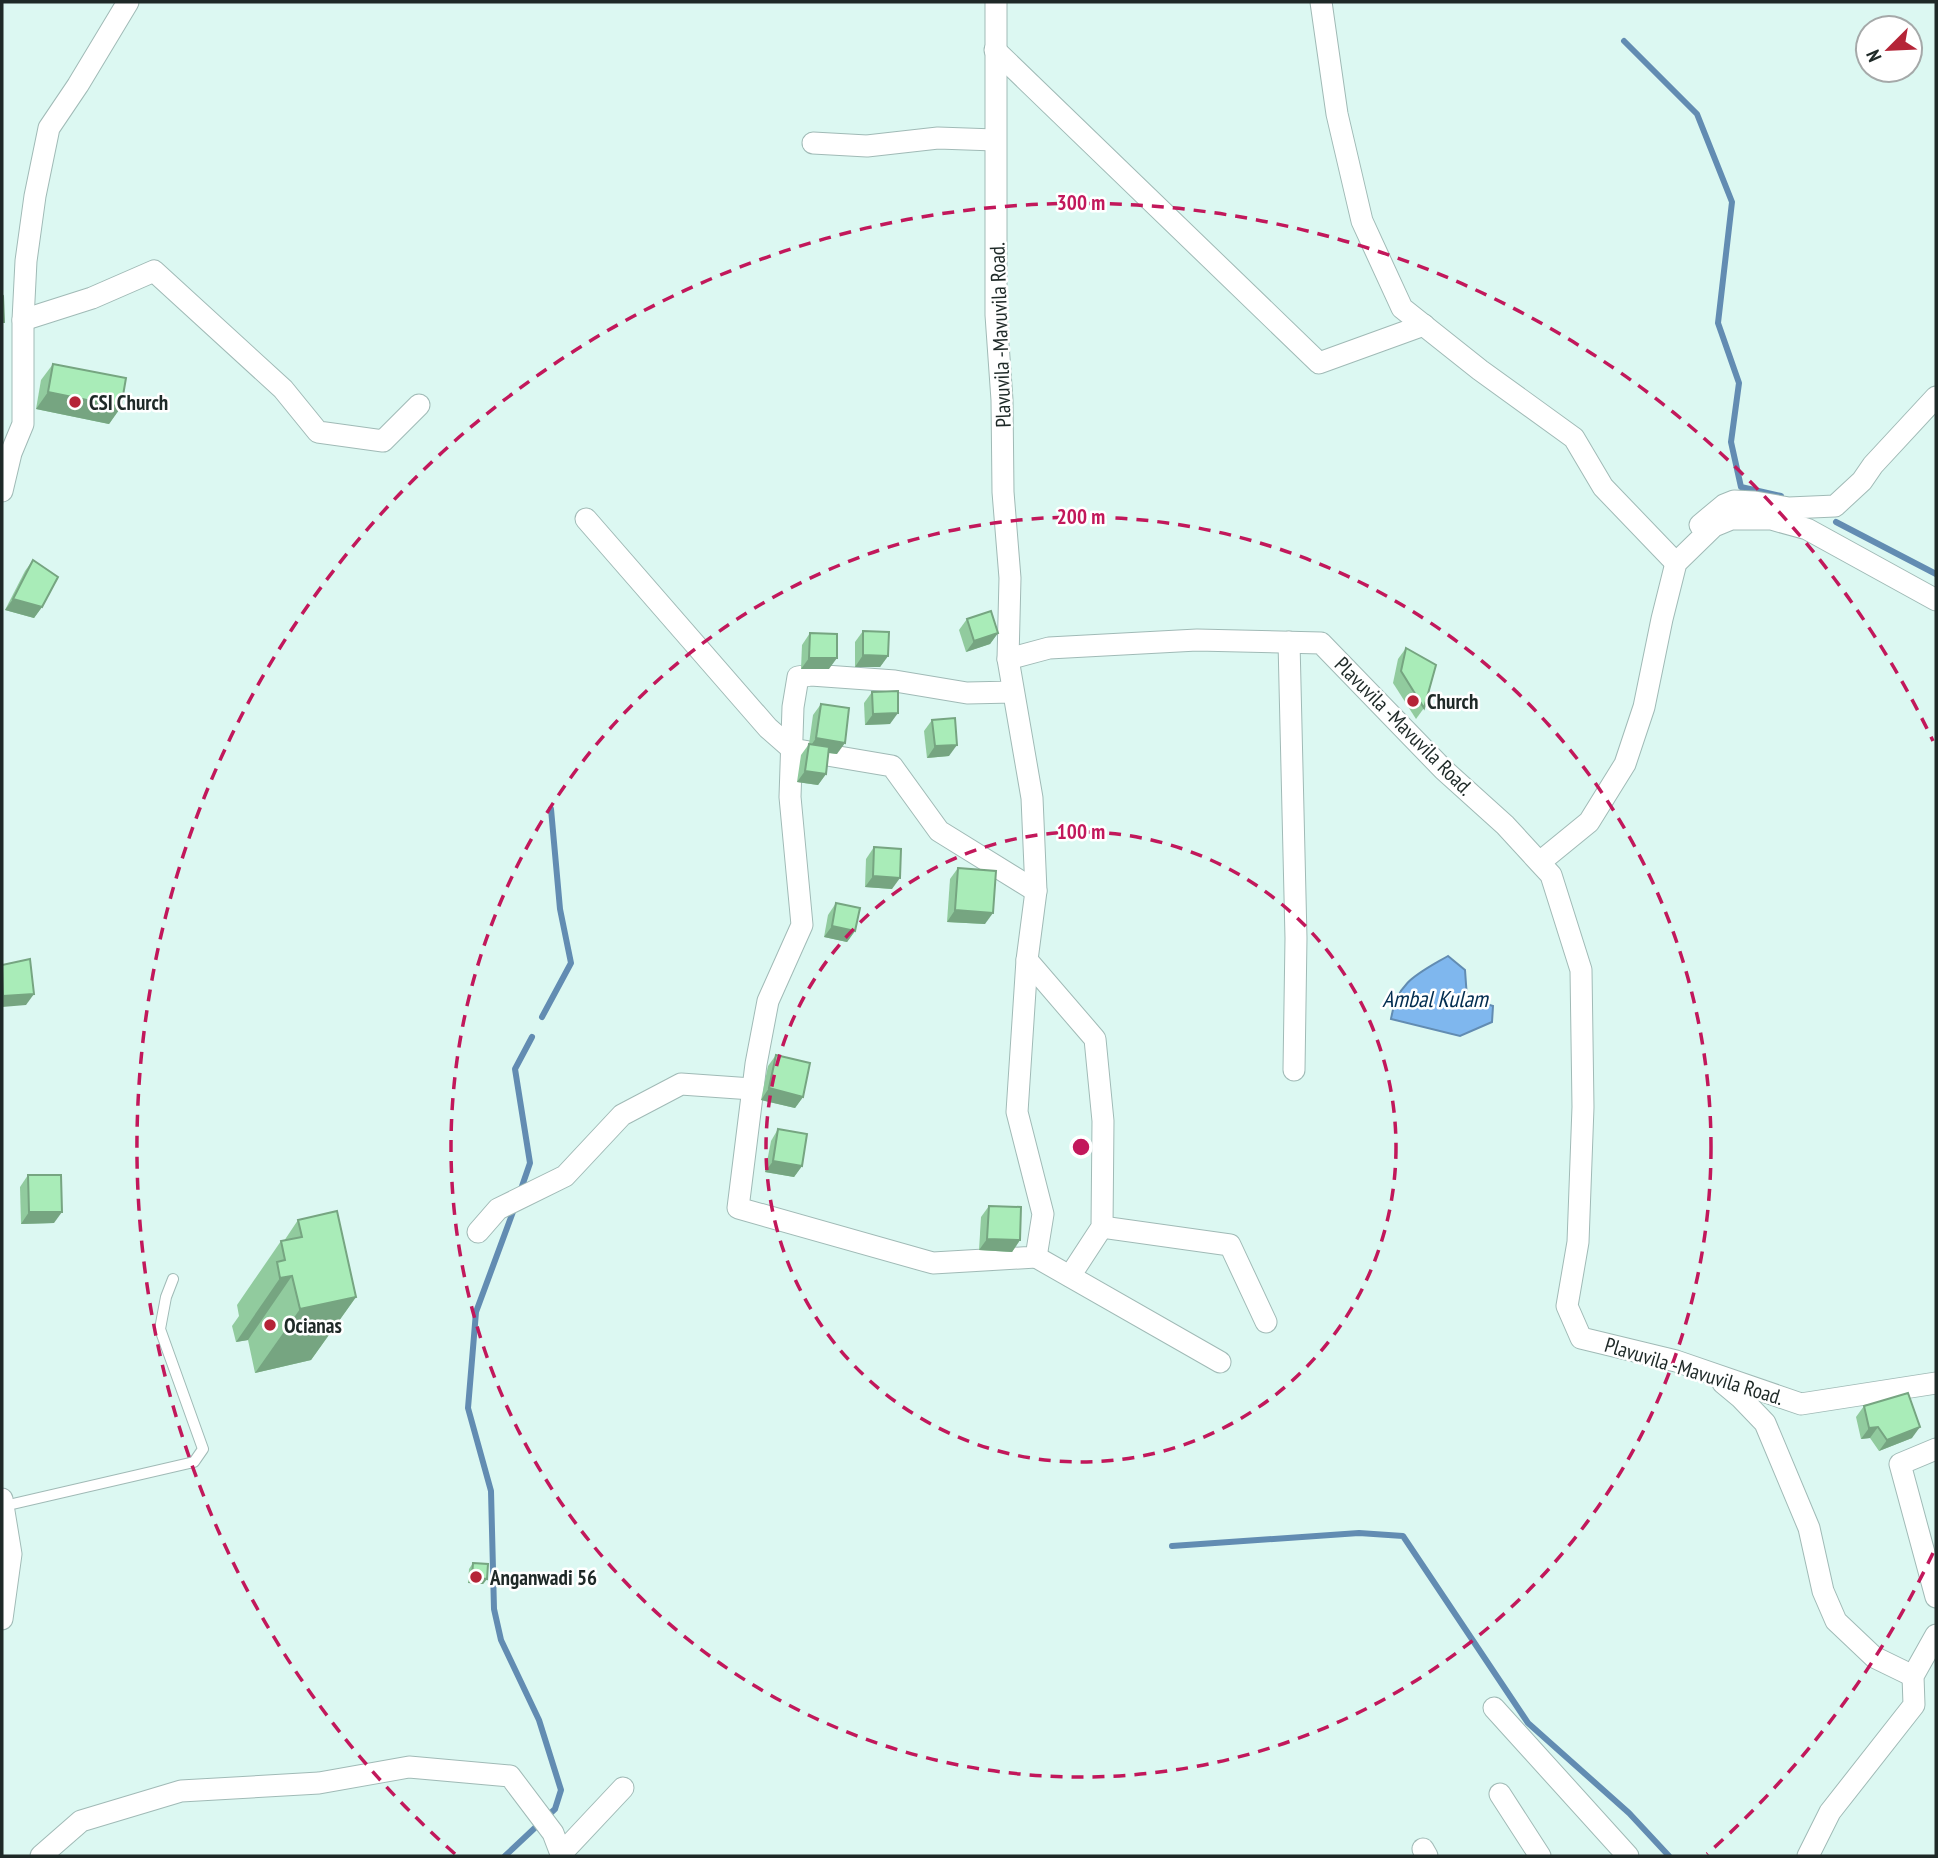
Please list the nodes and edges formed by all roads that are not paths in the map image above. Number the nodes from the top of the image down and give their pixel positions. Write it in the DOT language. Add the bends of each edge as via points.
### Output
graph roads {
  1 [pos="128,2"];
  2 [pos="996,2"];
  3 [pos="1321,2"];
  4 [pos="995,50"];
  5 [pos="995,140"];
  6 [pos="813,143"];
  7 [pos="23,320"];
  8 [pos="1423,325"];
  9 [pos="1936,397"];
  10 [pos="419,405"];
  11 [pos="2,492"];
  12 [pos="586,519"];
  13 [pos="1676,564"];
  14 [pos="1936,600"];
  15 [pos="1289,642"];
  16 [pos="1008,659"];
  17 [pos="1013,692"];
  18 [pos="792,749"];
  19 [pos="1549,863"];
  20 [pos="1037,891"];
  21 [pos="1027,960"];
  22 [pos="1294,1070"];
  23 [pos="752,1089"];
  24 [pos="1102,1227"];
  25 [pos="478,1232"];
  26 [pos="1036,1256"];
  27 [pos="1070,1276"];
  28 [pos="173,1279"];
  29 [pos="1266,1321"];
  30 [pos="1220,1362"];
  31 [pos="1711,1373"];
  32 [pos="1936,1383"];
  33 [pos="1801,1404"];
  34 [pos="1765,1423"];
  35 [pos="1936,1449"];
  36 [pos="3,1503"];
  37 [pos="1936,1597"];
  38 [pos="2,1619"];
  39 [pos="1936,1635"];
  40 [pos="1913,1676"];
  41 [pos="1494,1708"];
  42 [pos="623,1788"];
  43 [pos="1500,1794"];
  44 [pos="41,1856"];
  45 [pos="561,1856"];
  46 [pos="1540,1856"];
  47 [pos="1628,1856"];
  48 [pos="1808,1856"];
  1 -- 7 [label="street" via="49,128 26,261"];
  2 -- 4 [label="street, Plavuvila -Mavuvila Road."];
  3 -- 8 [label="street" via="1337,114 1362,221 1402,307"];
  4 -- 5 [label="street, Plavuvila -Mavuvila Road."];
  4 -- 8 [label="street" via="1319,363"];
  5 -- 6 [label="street" via="938,138 867,146"];
  5 -- 16 [label="street, Plavuvila -Mavuvila Road." via="996,315 1010,578"];
  7 -- 10 [label="street" via="92,298 154,271 283,389 318,432 383,441"];
  7 -- 11 [label="street" via="23,424"];
  8 -- 13 [label="street" via="1574,438 1603,487"];
  9 -- 13 [label="street" via="1835,506 1803,508 1734,501 1681,542"];
  12 -- 18 [label="street" via="768,728"];
  13 -- 14 [label="street" via="1714,526 1731,519 1770,519 1807,529"];
  13 -- 19 [label="street" via="1644,707 1625,765 1589,822"];
  15 -- 16 [label="street, Plavuvila -Mavuvila Road." via="1197,640 1049,648"];
  15 -- 19 [label="street, Plavuvila -Mavuvila Road." via="1321,643 1444,770"];
  15 -- 22 [label="street" via="1296,938"];
  16 -- 17 [label="street"];
  17 -- 18 [label="street" via="967,693 895,681 800,676 793,707"];
  17 -- 20 [label="street" via="1032,798"];
  18 -- 20 [label="street" via="892,766 939,831"];
  18 -- 23 [label="street" via="790,797 802,925 768,1001"];
  19 -- 31 [label="street, Plavuvila -Mavuvila Road." via="1581,970 1583,1107 1578,1242 1567,1306 1581,1338"];
  20 -- 21 [label="street"];
  21 -- 24 [label="street" via="1095,1039 1103,1121"];
  21 -- 26 [label="street" via="1017,1112 1043,1214"];
  23 -- 25 [label="street" via="681,1084 622,1115 565,1176 501,1207"];
  23 -- 26 [label="street" via="738,1208 933,1263"];
  24 -- 27 [label="street"];
  24 -- 29 [label="street" via="1230,1245"];
  26 -- 27 [label="street"];
  27 -- 30 [label="street"];
  28 -- 36 [label="lane" via="160,1329 203,1449 194,1462"];
  31 -- 33 [label="street, Plavuvila -Mavuvila Road."];
  31 -- 34 [label="street"];
  32 -- 33 [label="street, Plavuvila -Mavuvila Road."];
  33 -- 34 [label="street"];
  34 -- 40 [label="street" via="1809,1528 1822,1591 1836,1621 1874,1657"];
  35 -- 37 [label="street" via="1900,1464"];
  36 -- 38 [label="street" via="11,1554"];
  39 -- 40 [label="street"];
  40 -- 48 [label="street" via="1914,1704 1830,1812"];
  41 -- 47 [label="street"];
  42 -- 45 [label="street"];
  43 -- 46 [label="street"];
  44 -- 45 [label="street" via="81,1821 181,1791 318,1783 410,1767 510,1776 550,1830"];
}
